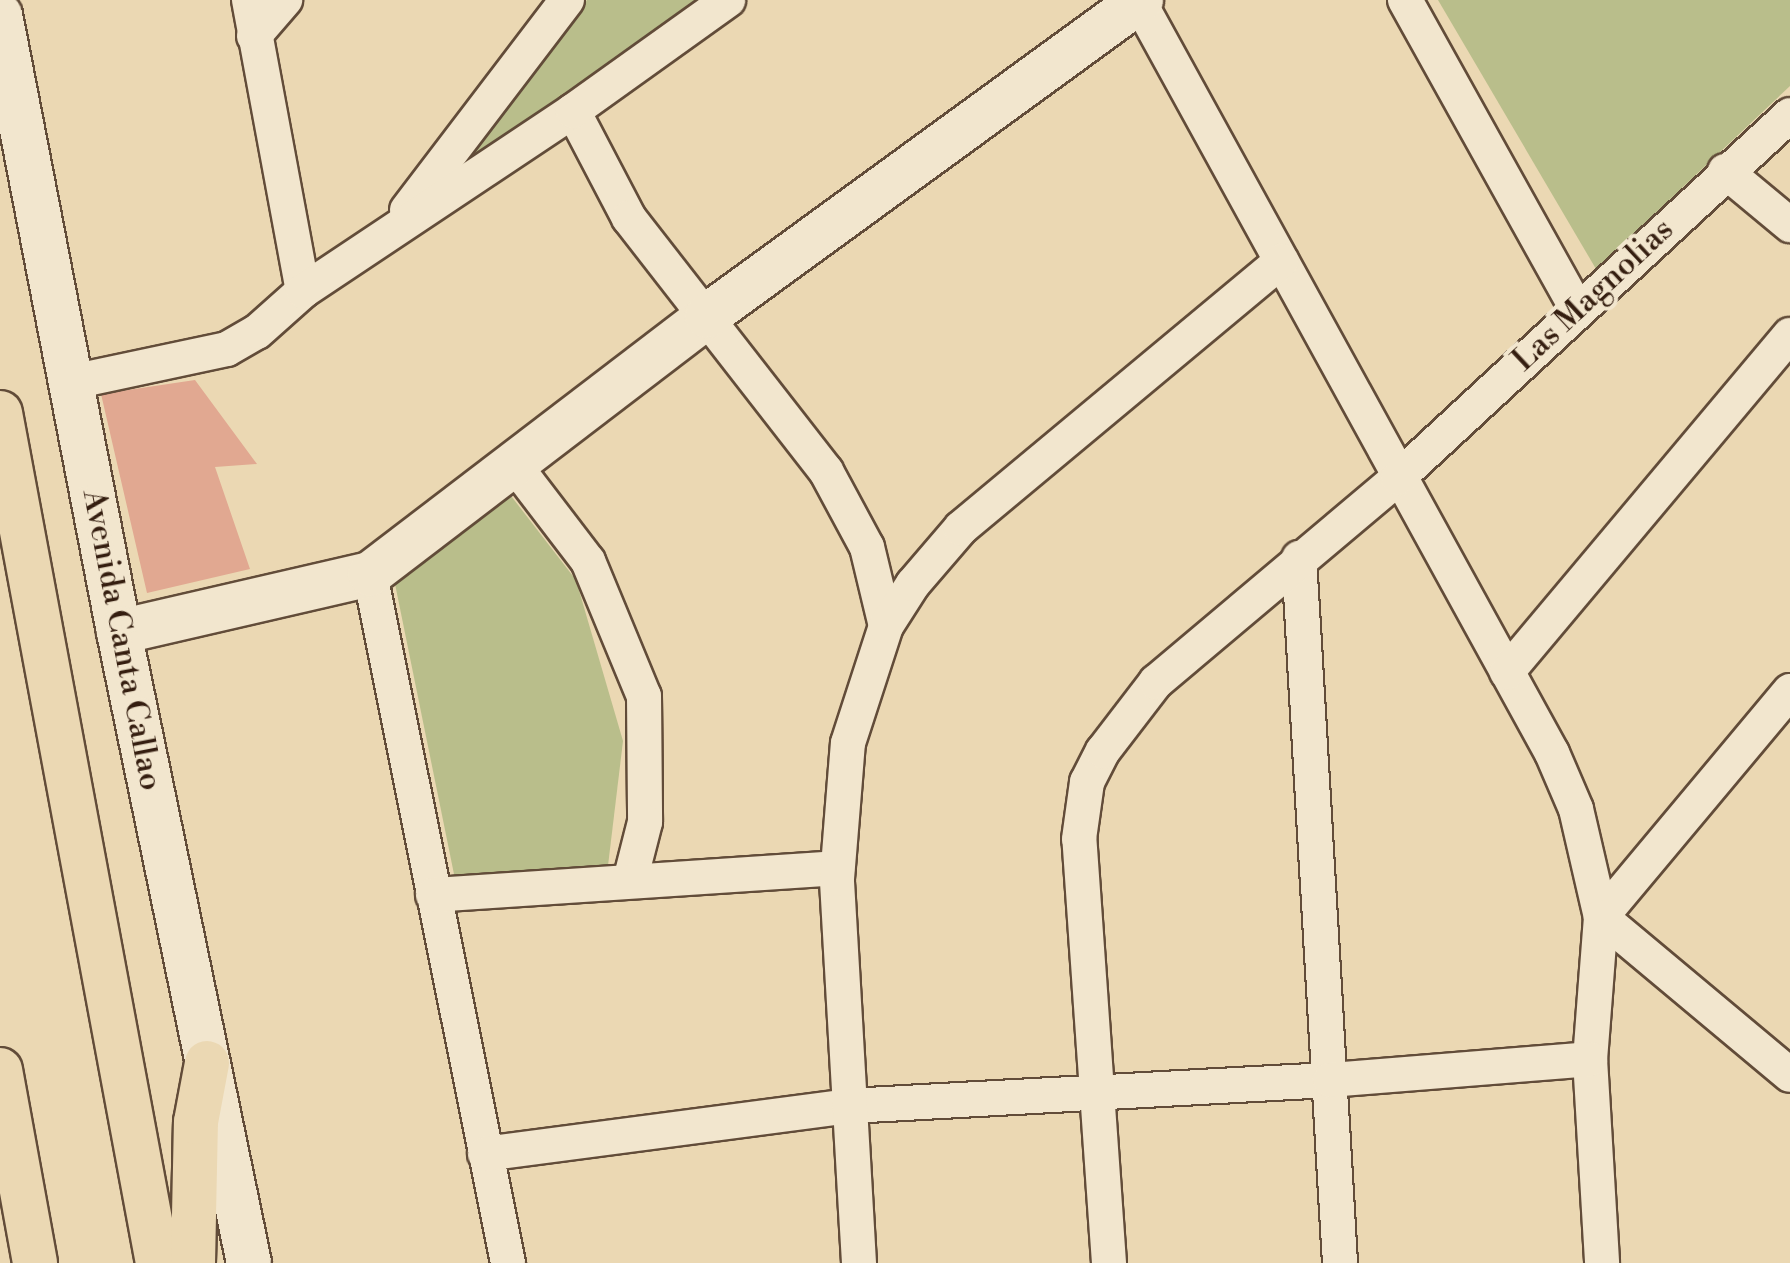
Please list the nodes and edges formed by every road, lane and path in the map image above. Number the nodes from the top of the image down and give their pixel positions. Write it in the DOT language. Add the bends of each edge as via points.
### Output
graph roads {
  1 [pos="249,0"];
  2 [pos="285,0"];
  3 [pos="567,0"];
  4 [pos="728,0"];
  5 [pos="1139,0"];
  6 [pos="1405,0"];
  7 [pos="0,15"];
  8 [pos="254,36"];
  9 [pos="573,111"];
  10 [pos="1790,115"];
  11 [pos="1725,171"];
  12 [pos="1790,225"];
  13 [pos="390,232"];
  14 [pos="1281,261"];
  15 [pos="303,291"];
  16 [pos="1578,311"];
  17 [pos="707,316"];
  18 [pos="1790,335"];
  19 [pos="72,382"];
  20 [pos="0,413"];
  21 [pos="513,463"];
  22 [pos="1398,478"];
  23 [pos="1299,558"];
  24 [pos="370,574"];
  25 [pos="886,626"];
  26 [pos="119,632"];
  27 [pos="1507,672"];
  28 [pos="1790,691"];
  29 [pos="837,868"];
  30 [pos="630,881"];
  31 [pos="433,895"];
  32 [pos="1601,917"];
  33 [pos="1784,1057"];
  34 [pos="1590,1059"];
  35 [pos="207,1063"];
  36 [pos="0,1070"];
  37 [pos="1330,1080"];
  38 [pos="1097,1095"];
  39 [pos="849,1106"];
  40 [pos="485,1154"];
  41 [pos="35,1263"];
  42 [pos="158,1263"];
  43 [pos="193,1263"];
  44 [pos="249,1263"];
  45 [pos="508,1263"];
  46 [pos="859,1263"];
  47 [pos="1109,1263"];
  48 [pos="1340,1263"];
  49 [pos="1602,1263"];
  1 -- 8 [label="street"];
  2 -- 8 [label="street"];
  3 -- 13 [label="street"];
  4 -- 9 [label="street"];
  5 -- 14 [label="street"];
  5 -- 17 [label="main road"];
  6 -- 16 [label="street"];
  7 -- 19 [label="main road, Avenida Canta Callao"];
  8 -- 15 [label="street"];
  9 -- 13 [label="street"];
  9 -- 17 [label="street" via="629,218"];
  10 -- 11 [label="street, Las Magnolias"];
  11 -- 12 [label="street"];
  11 -- 16 [label="street, Las Magnolias"];
  13 -- 15 [label="street"];
  14 -- 22 [label="street"];
  14 -- 25 [label="street" via="961,528 913,584"];
  15 -- 19 [label="street" via="257,332 227,349"];
  16 -- 22 [label="street, Las Magnolias"];
  17 -- 21 [label="main road"];
  17 -- 25 [label="street" via="826,471 867,547"];
  18 -- 27 [label="street"];
  19 -- 26 [label="main road, Avenida Canta Callao"];
  20 -- 42 [label="highway"];
  21 -- 24 [label="main road"];
  21 -- 30 [label="street" via="588,561 644,696 645,822"];
  22 -- 23 [label="street, Las Magnolias"];
  22 -- 27 [label="street"];
  23 -- 37 [label="street"];
  23 -- 38 [label="street, Las Magnolias" via="1156,682 1113,734 1087,782 1079,839"];
  24 -- 26 [label="main road"];
  24 -- 31 [label="street"];
  25 -- 29 [label="street" via="848,743"];
  26 -- 35 [label="main road, Avenida Canta Callao"];
  27 -- 32 [label="street" via="1576,809"];
  28 -- 32 [label="street"];
  29 -- 30 [label="street"];
  29 -- 39 [label="street"];
  30 -- 31 [label="street"];
  31 -- 40 [label="street"];
  32 -- 33 [label="street"];
  32 -- 34 [label="street"];
  34 -- 37 [label="street"];
  34 -- 49 [label="street"];
  35 -- 43 [label="highway" via="196,1122"];
  35 -- 44 [label="main road, Avenida Canta Callao"];
  36 -- 41 [label="highway"];
  37 -- 38 [label="street"];
  37 -- 48 [label="street"];
  38 -- 39 [label="street"];
  38 -- 47 [label="street, Las Magnolias"];
  39 -- 40 [label="street"];
  39 -- 46 [label="street"];
  40 -- 45 [label="street"];
}
